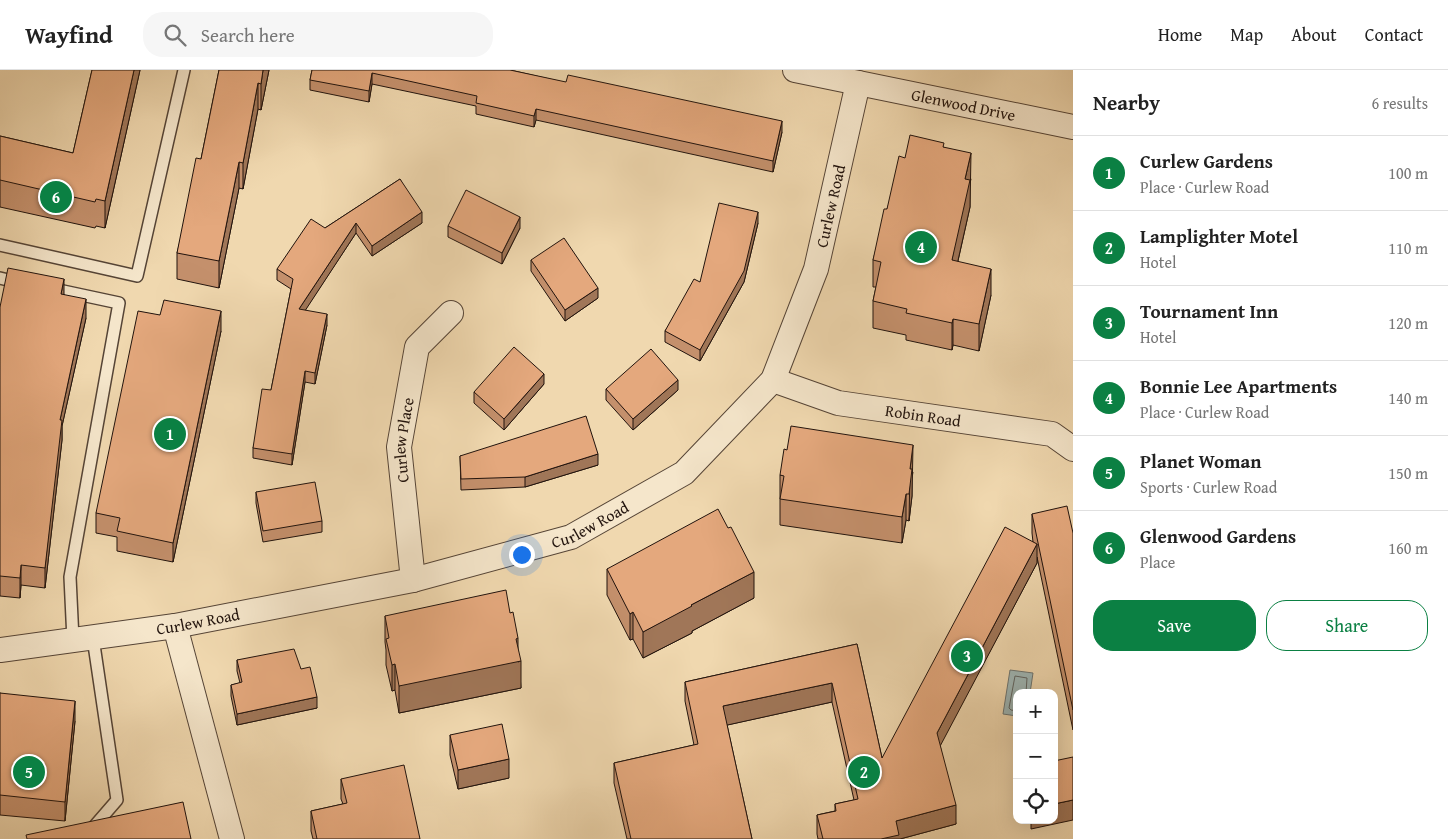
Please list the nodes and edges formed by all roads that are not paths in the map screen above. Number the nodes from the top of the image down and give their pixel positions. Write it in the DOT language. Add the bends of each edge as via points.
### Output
graph roads {
  1 [pos="184,70"];
  2 [pos="795,70"];
  3 [pos="858,83"];
  4 [pos="1073,127"];
  5 [pos="0,245"];
  6 [pos="0,278"];
  7 [pos="451,313"];
  8 [pos="773,380"];
  9 [pos="1073,449"];
  10 [pos="413,580"];
  11 [pos="175,626"];
  12 [pos="83,639"];
  13 [pos="0,650"];
  14 [pos="84,831"];
  15 [pos="232,839"];
  1 -- 5 [label="lane" via="137,276"];
  2 -- 3 [label="street, Glenwood Drive"];
  3 -- 4 [label="street, Glenwood Drive"];
  3 -- 8 [label="street, Curlew Road" via="816,269"];
  6 -- 12 [label="lane" via="119,303 70,577"];
  7 -- 10 [label="street, Curlew Place" via="417,348 399,447"];
  8 -- 9 [label="street, Robin Road" via="838,403 1052,434"];
  8 -- 10 [label="street, Curlew Road" via="684,473 571,537"];
  10 -- 11 [label="street, Curlew Road"];
  11 -- 12 [label="street, Curlew Road"];
  11 -- 15 [label="street"];
  12 -- 13 [label="street, Curlew Road"];
  12 -- 14 [label="lane" via="117,800 92,830"];
}
